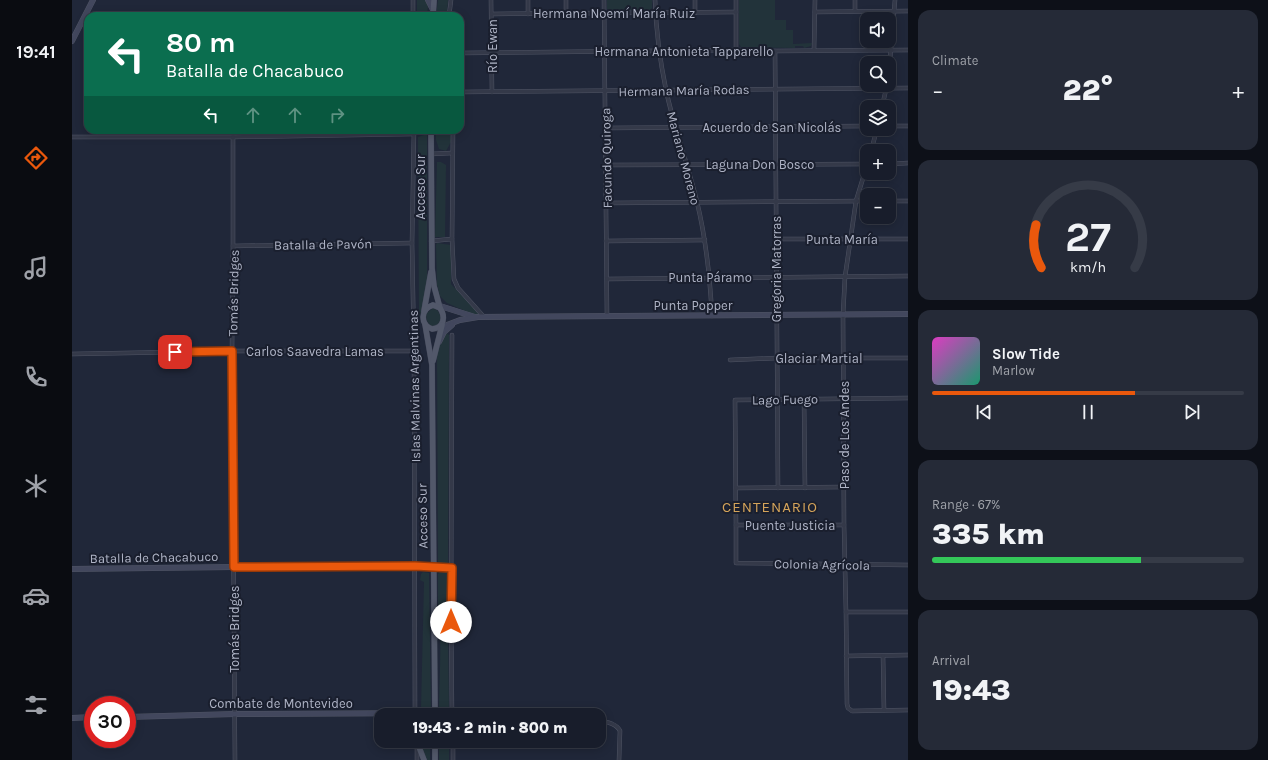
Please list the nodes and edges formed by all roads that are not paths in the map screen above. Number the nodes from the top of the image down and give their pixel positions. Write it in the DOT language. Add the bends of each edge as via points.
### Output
graph roads {
  1 [pos="93,0"];
  2 [pos="413,0"];
  3 [pos="428,0"];
  4 [pos="434,0"];
  5 [pos="451,0"];
  6 [pos="491,0"];
  7 [pos="528,0"];
  8 [pos="566,0"];
  9 [pos="604,0"];
  10 [pos="655,0"];
  11 [pos="695,0"];
  12 [pos="736,0"];
  13 [pos="815,0"];
  14 [pos="855,0"];
  15 [pos="895,0"];
  16 [pos="855,11"];
  17 [pos="895,11"];
  18 [pos="908,11"];
  19 [pos="87,12"];
  20 [pos="413,12"];
  21 [pos="433,12"];
  22 [pos="433,12"];
  23 [pos="450,12"];
  24 [pos="695,12"];
  25 [pos="736,12"];
  26 [pos="815,12"];
  27 [pos="566,13"];
  28 [pos="604,13"];
  29 [pos="656,13"];
  30 [pos="492,14"];
  31 [pos="528,14"];
  32 [pos="84,18"];
  33 [pos="72,41"];
  34 [pos="736,50"];
  35 [pos="814,50"];
  36 [pos="908,50"];
  37 [pos="660,51"];
  38 [pos="775,51"];
  39 [pos="892,51"];
  40 [pos="492,52"];
  41 [pos="604,52"];
  42 [pos="464,53"];
  43 [pos="891,56"];
  44 [pos="860,87"];
  45 [pos="896,87"];
  46 [pos="908,88"];
  47 [pos="776,89"];
  48 [pos="666,90"];
  49 [pos="605,91"];
  50 [pos="464,92"];
  51 [pos="492,92"];
  52 [pos="860,126"];
  53 [pos="896,126"];
  54 [pos="908,126"];
  55 [pos="676,127"];
  56 [pos="776,127"];
  57 [pos="605,128"];
  58 [pos="324,134"];
  59 [pos="414,134"];
  60 [pos="431,134"];
  61 [pos="453,134"];
  62 [pos="72,137"];
  63 [pos="233,137"];
  64 [pos="452,153"];
  65 [pos="431,154"];
  66 [pos="908,163"];
  67 [pos="776,164"];
  68 [pos="860,164"];
  69 [pos="896,164"];
  70 [pos="606,165"];
  71 [pos="687,165"];
  72 [pos="862,180"];
  73 [pos="856,201"];
  74 [pos="860,201"];
  75 [pos="896,201"];
  76 [pos="908,201"];
  77 [pos="607,203"];
  78 [pos="697,203"];
  79 [pos="776,203"];
  80 [pos="908,238"];
  81 [pos="452,239"];
  82 [pos="776,239"];
  83 [pos="850,239"];
  84 [pos="705,240"];
  85 [pos="431,241"];
  86 [pos="606,241"];
  87 [pos="412,243"];
  88 [pos="234,246"];
  89 [pos="432,268"];
  90 [pos="908,276"];
  91 [pos="710,277"];
  92 [pos="776,277"];
  93 [pos="845,277"];
  94 [pos="607,279"];
  95 [pos="438,306"];
  96 [pos="424,313"];
  97 [pos="908,314"];
  98 [pos="777,315"];
  99 [pos="843,315"];
  100 [pos="607,316"];
  101 [pos="712,316"];
  102 [pos="478,317"];
  103 [pos="484,317"];
  104 [pos="460,320"];
  105 [pos="425,324"];
  106 [pos="441,326"];
  107 [pos="452,335"];
  108 [pos="435,350"];
  109 [pos="232,351"];
  110 [pos="414,351"];
  111 [pos="72,354"];
  112 [pos="777,358"];
  113 [pos="843,358"];
  114 [pos="908,358"];
  115 [pos="730,360"];
  116 [pos="432,365"];
  117 [pos="844,398"];
  118 [pos="908,398"];
  119 [pos="778,399"];
  120 [pos="804,399"];
  121 [pos="844,487"];
  122 [pos="736,488"];
  123 [pos="778,488"];
  124 [pos="805,488"];
  125 [pos="736,525"];
  126 [pos="844,525"];
  127 [pos="844,564"];
  128 [pos="908,565"];
  129 [pos="415,566"];
  130 [pos="234,567"];
  131 [pos="434,567"];
  132 [pos="452,568"];
  133 [pos="72,569"];
  134 [pos="451,607"];
  135 [pos="846,612"];
  136 [pos="908,612"];
  137 [pos="434,640"];
  138 [pos="908,655"];
  139 [pos="846,656"];
  140 [pos="883,656"];
  141 [pos="415,708"];
  142 [pos="435,708"];
  143 [pos="452,708"];
  144 [pos="884,710"];
  145 [pos="908,710"];
  146 [pos="235,714"];
  147 [pos="374,714"];
  148 [pos="84,717"];
  149 [pos="136,717"];
  150 [pos="72,718"];
  151 [pos="606,723"];
  152 [pos="417,748"];
  153 [pos="419,748"];
  154 [pos="435,748"];
  155 [pos="452,748"];
  156 [pos="235,760"];
  157 [pos="417,760"];
  158 [pos="424,760"];
  159 [pos="435,760"];
  160 [pos="452,760"];
  161 [pos="619,760"];
  1 -- 19 [label="street"];
  2 -- 20 [label="street"];
  3 -- 21 [label="street"];
  4 -- 22 [label="main road"];
  5 -- 23 [label="street"];
  6 -- 30 [label="street, Río Ewan"];
  7 -- 31 [label="street"];
  8 -- 27 [label="street"];
  9 -- 28 [label="street, Facundo Quiroga"];
  10 -- 29 [label="street, Mariano Moreno"];
  11 -- 24 [label="street"];
  12 -- 25 [label="street"];
  13 -- 26 [label="street"];
  14 -- 16 [label="street"];
  15 -- 17 [label="street"];
  16 -- 17 [label="street"];
  16 -- 26 [label="street"];
  17 -- 18 [label="street"];
  17 -- 39 [label="street"];
  24 -- 25 [label="street, Hermana Noemí María Ruiz"];
  24 -- 29 [label="street, Hermana Noemí María Ruiz"];
  25 -- 34 [label="street"];
  26 -- 35 [label="street"];
  27 -- 28 [label="street, Hermana Noemí María Ruiz"];
  27 -- 31 [label="street, Hermana Noemí María Ruiz"];
  28 -- 29 [label="street, Hermana Noemí María Ruiz"];
  28 -- 41 [label="street, Facundo Quiroga"];
  29 -- 37 [label="street, Mariano Moreno"];
  30 -- 31 [label="street, Hermana Noemí María Ruiz"];
  30 -- 40 [label="street, Río Ewan"];
  32 -- 33 [label="street"];
  34 -- 37 [label="street, Hermana Antonieta Tapparello"];
  34 -- 38 [label="street, Hermana Antonieta Tapparello"];
  35 -- 38 [label="street, Hermana Antonieta Tapparello"];
  35 -- 39 [label="street, Hermana Antonieta Tapparello"];
  36 -- 39 [label="street, Hermana Antonieta Tapparello"];
  37 -- 41 [label="street, Hermana Antonieta Tapparello"];
  37 -- 48 [label="street, Mariano Moreno"];
  38 -- 47 [label="street, Gregoria Matorras"];
  39 -- 43 [label="street"];
  40 -- 41 [label="street, Hermana Antonieta Tapparello"];
  40 -- 42 [label="street, Hermana Antonieta Tapparello"];
  40 -- 51 [label="street, Río Ewan"];
  41 -- 49 [label="street, Facundo Quiroga"];
  44 -- 47 [label="street, Hermana María Rodas"];
  45 -- 46 [label="street, Hermana María Rodas"];
  47 -- 48 [label="street, Hermana María Rodas"];
  47 -- 56 [label="street, Gregoria Matorras"];
  48 -- 49 [label="street, Hermana María Rodas"];
  48 -- 55 [label="street, Mariano Moreno"];
  49 -- 51 [label="street, Hermana María Rodas"];
  49 -- 57 [label="street, Facundo Quiroga"];
  50 -- 51 [label="street, Hermana María Rodas"];
  52 -- 56 [label="street, Acuerdo de San Nicolás"];
  53 -- 54 [label="street"];
  55 -- 56 [label="street, Acuerdo de San Nicolás"];
  55 -- 57 [label="street, Acuerdo de San Nicolás"];
  55 -- 71 [label="street, Mariano Moreno"];
  56 -- 67 [label="street, Gregoria Matorras"];
  57 -- 70 [label="street, Facundo Quiroga"];
  58 -- 63 [label="street"];
  59 -- 87 [label="street, Islas Malvinas Argentinas"];
  60 -- 65 [label="main road, Acceso Sur"];
  61 -- 64 [label="street"];
  62 -- 63 [label="street"];
  63 -- 88 [label="street, Tomás Bridges"];
  64 -- 65 [label="street"];
  64 -- 81 [label="street"];
  65 -- 85 [label="main road, Acceso Sur"];
  66 -- 69 [label="street"];
  67 -- 68 [label="street, Laguna Don Bosco"];
  67 -- 71 [label="street, Laguna Don Bosco"];
  67 -- 79 [label="street, Gregoria Matorras"];
  70 -- 71 [label="street, Laguna Don Bosco"];
  70 -- 77 [label="street, Facundo Quiroga"];
  71 -- 78 [label="street, Mariano Moreno"];
  72 -- 73 [label="street, Paso de Los Andes"];
  73 -- 74 [label="street"];
  73 -- 79 [label="street"];
  73 -- 83 [label="street, Paso de Los Andes"];
  75 -- 76 [label="street"];
  77 -- 78 [label="street"];
  77 -- 86 [label="street, Facundo Quiroga"];
  78 -- 79 [label="street"];
  78 -- 84 [label="street, Mariano Moreno"];
  79 -- 82 [label="street, Gregoria Matorras"];
  80 -- 83 [label="street, Punta María"];
  81 -- 85 [label="street"];
  81 -- 103 [label="street" via="455,284"];
  82 -- 83 [label="street, Punta María"];
  82 -- 92 [label="street, Gregoria Matorras"];
  83 -- 93 [label="street, Paso de Los Andes"];
  84 -- 86 [label="street"];
  84 -- 91 [label="street, Mariano Moreno"];
  85 -- 89 [label="main road, Acceso Sur"];
  86 -- 94 [label="street, Facundo Quiroga"];
  87 -- 88 [label="street, Batalla de Pavón"];
  87 -- 110 [label="street, Islas Malvinas Argentinas"];
  88 -- 109 [label="street, Tomás Bridges"];
  89 -- 95 [label="main road, Acceso Sur"];
  89 -- 96 [label="main road, Acceso Sur"];
  90 -- 93 [label="street, Punta Páramo"];
  91 -- 92 [label="street, Punta Páramo"];
  91 -- 94 [label="street, Punta Páramo"];
  91 -- 101 [label="street, Mariano Moreno"];
  92 -- 93 [label="street, Punta Páramo"];
  92 -- 98 [label="street, Gregoria Matorras"];
  93 -- 99 [label="street, Paso de Los Andes"];
  94 -- 100 [label="street, Facundo Quiroga"];
  95 -- 96 [label="main road" via="428,307"];
  95 -- 102 [label="street, Punta Popper"];
  95 -- 106 [label="main road" via="443,314"];
  96 -- 105 [label="main road"];
  97 -- 99 [label="street, Punta Popper"];
  98 -- 99 [label="street, Punta Popper"];
  98 -- 101 [label="street, Punta Popper"];
  98 -- 112 [label="street, Gregoria Matorras"];
  99 -- 113 [label="street, Paso de Los Andes"];
  100 -- 101 [label="street, Punta Popper"];
  100 -- 103 [label="street, Punta Popper"];
  102 -- 103 [label="street, Punta Popper"];
  102 -- 104 [label="street, Punta Popper"];
  104 -- 106 [label="street, Punta Popper"];
  104 -- 108 [label="street" via="444,332"];
  105 -- 106 [label="main road" via="432,329"];
  105 -- 116 [label="main road, Acceso Sur"];
  106 -- 108 [label="main road, Acceso Sur"];
  107 -- 132 [label="street"];
  108 -- 116 [label="main road, Acceso Sur"];
  109 -- 110 [label="street, Carlos Saavedra Lamas"];
  109 -- 111 [label="street, Carlos Saavedra Lamas"];
  109 -- 130 [label="street, Tomás Bridges"];
  110 -- 129 [label="street, Islas Malvinas Argentinas"];
  112 -- 113 [label="street, Glaciar Martial"];
  112 -- 115 [label="street, Glaciar Martial"];
  112 -- 119 [label="street, Gregoria Matorras"];
  113 -- 114 [label="street, Glaciar Martial"];
  113 -- 117 [label="street, Paso de Los Andes"];
  116 -- 131 [label="main road, Acceso Sur"];
  117 -- 118 [label="street, Lago Fuego"];
  117 -- 120 [label="street, Lago Fuego"];
  117 -- 121 [label="street, Paso de Los Andes"];
  119 -- 120 [label="street, Lago Fuego"];
  119 -- 122 [label="street, Lago Fuego" via="735,400"];
  119 -- 123 [label="street, Gregoria Matorras"];
  120 -- 124 [label="street"];
  121 -- 124 [label="street"];
  121 -- 126 [label="street, Paso de Los Andes"];
  122 -- 123 [label="street"];
  122 -- 125 [label="street"];
  123 -- 124 [label="street"];
  125 -- 126 [label="street, Puente Justicia"];
  125 -- 127 [label="street, Colonia Agrícola" via="736,563"];
  126 -- 127 [label="street, Paso de Los Andes"];
  127 -- 128 [label="street, Colonia Agrícola"];
  127 -- 135 [label="street, Paso de Los Andes"];
  129 -- 130 [label="street, Batalla de Chacabuco"];
  129 -- 131 [label="street, Batalla de Chacabuco"];
  129 -- 141 [label="street, Islas Malvinas Argentinas"];
  130 -- 133 [label="street, Batalla de Chacabuco"];
  130 -- 146 [label="street, Tomás Bridges"];
  131 -- 132 [label="street, Batalla de Chacabuco"];
  131 -- 137 [label="main road, Acceso Sur"];
  132 -- 134 [label="street"];
  134 -- 137 [label="main road"];
  134 -- 143 [label="street"];
  135 -- 136 [label="street"];
  135 -- 139 [label="street, Paso de Los Andes"];
  137 -- 142 [label="main road, Acceso Sur"];
  138 -- 140 [label="street"];
  139 -- 140 [label="street"];
  139 -- 144 [label="street, Paso de Los Andes" via="848,708"];
  140 -- 144 [label="street"];
  144 -- 145 [label="street"];
  146 -- 147 [label="street, Combate de Montevideo"];
  146 -- 149 [label="street, Combate de Montevideo"];
  146 -- 156 [label="street, Tomás Bridges"];
  148 -- 150 [label="street"];
  151 -- 161 [label="street" via="620,731"];
  152 -- 157 [label="street"];
  153 -- 158 [label="main road"];
  154 -- 159 [label="main road"];
  155 -- 160 [label="street"];
}
